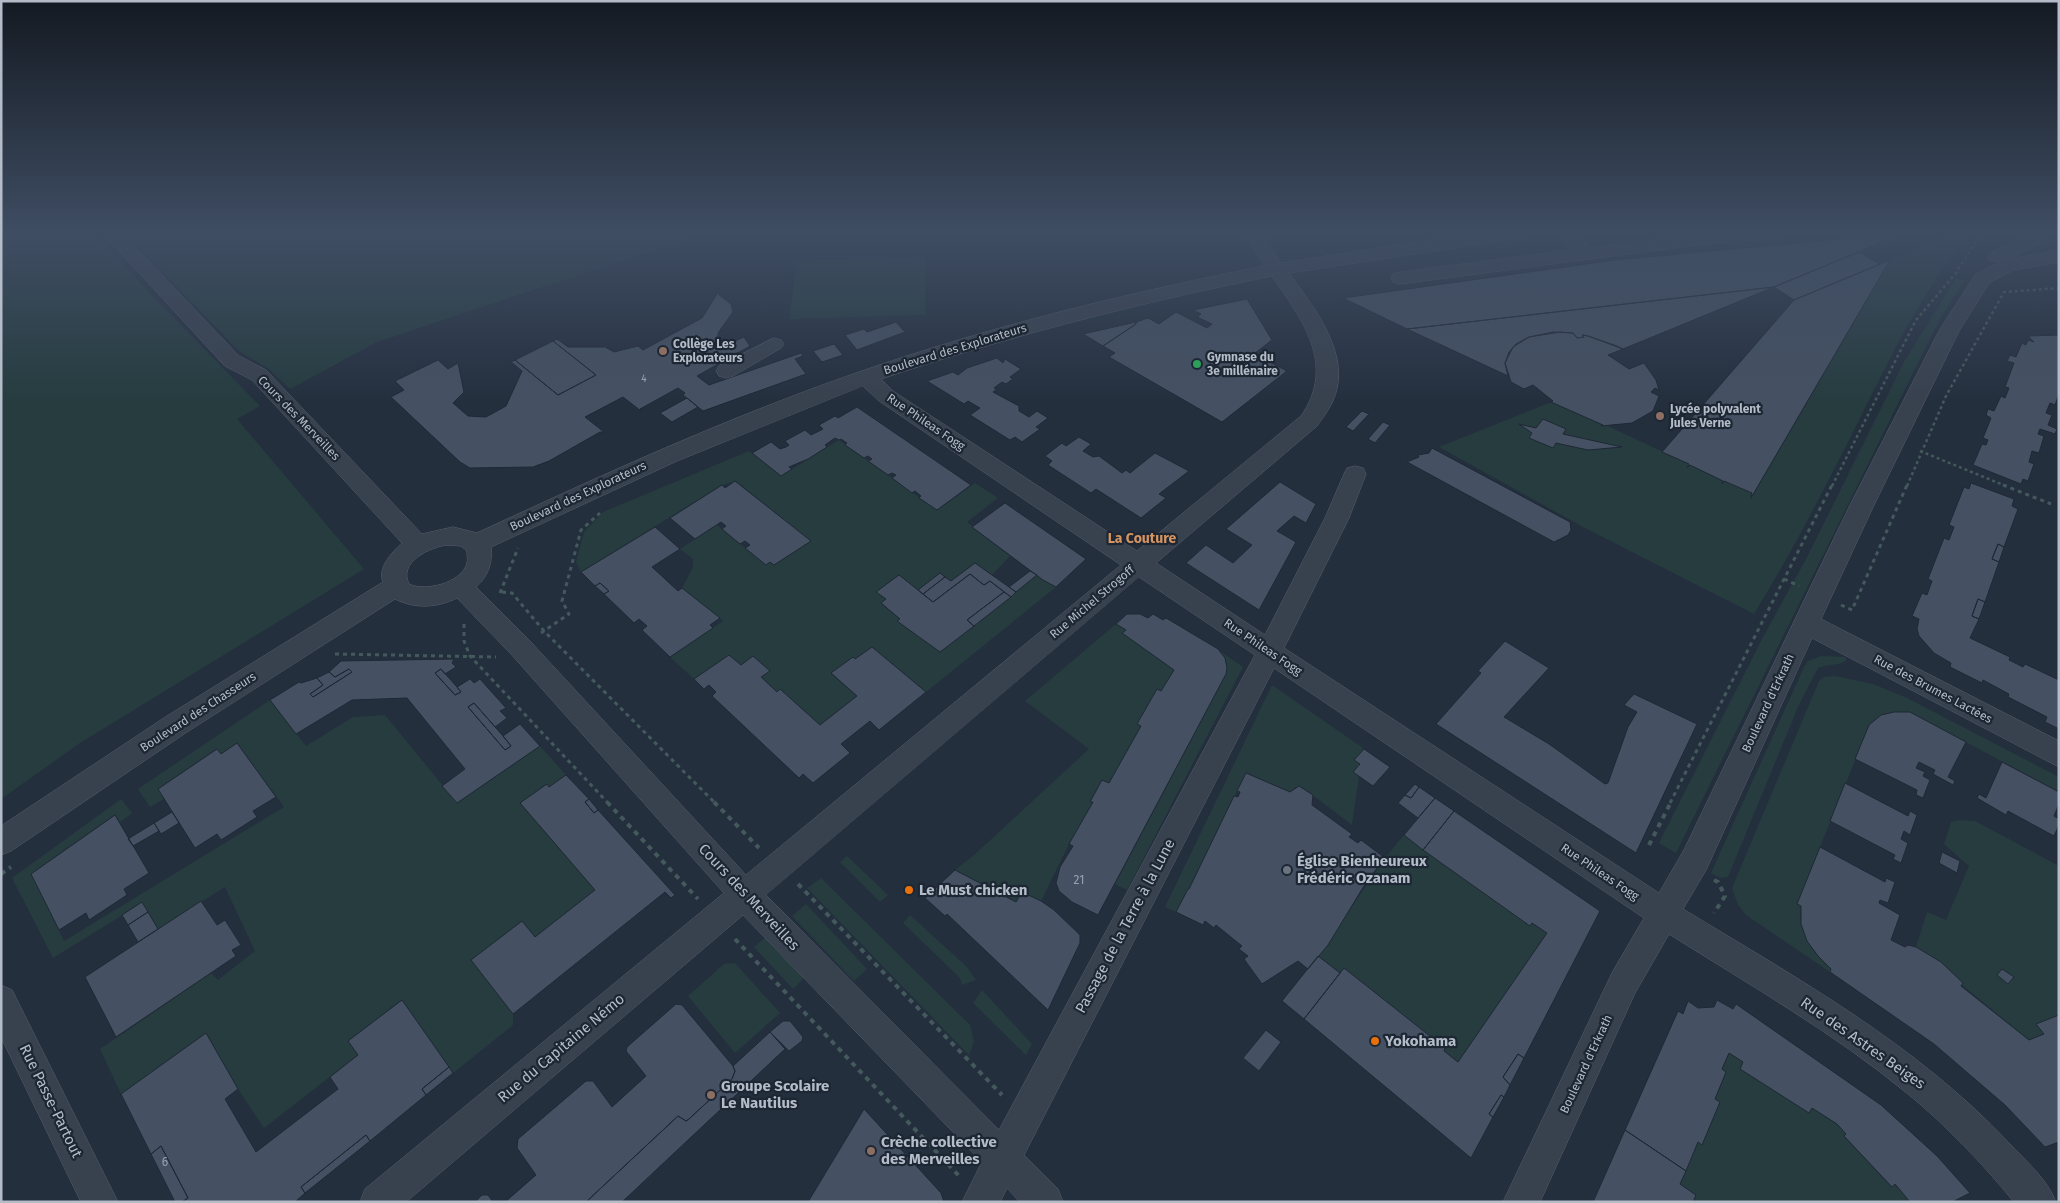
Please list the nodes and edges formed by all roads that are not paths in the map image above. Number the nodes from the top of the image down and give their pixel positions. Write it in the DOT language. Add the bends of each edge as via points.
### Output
graph roads {
  1 [pos="165,289"];
  2 [pos="1184,289"];
  3 [pos="1289,289"];
  4 [pos="1976,289"];
  5 [pos="774,344"];
  6 [pos="726,371"];
  7 [pos="866,377"];
  8 [pos="1355,474"];
  9 [pos="476,544"];
  10 [pos="418,545"];
  11 [pos="1138,564"];
  12 [pos="397,586"];
  13 [pos="460,586"];
  14 [pos="1807,623"];
  15 [pos="1270,651"];
  16 [pos="2059,755"];
  17 [pos="1,842"];
  18 [pos="744,894"];
  19 [pos="1663,914"];
  20 [pos="1,1001"];
  21 [pos="1003,1160"];
  22 [pos="100,1202"];
  23 [pos="378,1202"];
  24 [pos="980,1202"];
  25 [pos="1045,1202"];
  26 [pos="1521,1202"];
  27 [pos="2038,1202"];
  1 -- 10 [label="street, Cours des Merveilles" via="232,361 259,375"];
  2 -- 7 [label="street, Boulevard des Explorateurs" via="1112,304 994,336"];
  3 -- 11 [label="street, Rue Michel Strogoff" via="1320,335 1328,372 1325,394 1316,414"];
  4 -- 14 [label="street, Boulevard d'Erkrath" via="1949,331 1909,409"];
  5 -- 6 [label="street"];
  7 -- 9 [label="street, Boulevard des Explorateurs" via="669,453"];
  7 -- 11 [label="street, Rue Phileas Fogg" via="886,396"];
  8 -- 15 [label="street, Passage de la Terre à la Lune" via="1337,518"];
  9 -- 10 [label="street" via="464,537 447,536"];
  9 -- 13 [label="street" via="481,553 480,564"];
  10 -- 12 [label="street" via="406,553 396,567 394,577"];
  11 -- 15 [label="street, Rue Phileas Fogg"];
  11 -- 18 [label="street, Rue Michel Strogoff"];
  12 -- 13 [label="street" via="410,595 426,597"];
  12 -- 17 [label="street, Boulevard des Chasseurs" via="177,724"];
  13 -- 18 [label="street, Cours des Merveilles" via="520,647"];
  14 -- 16 [label="street, Rue des Brumes Lactées"];
  14 -- 19 [label="street, Boulevard d'Erkrath" via="1696,860"];
  15 -- 19 [label="street, Rue Phileas Fogg"];
  15 -- 21 [label="street, Passage de la Terre à la Lune"];
  18 -- 21 [label="street, Cours des Merveilles"];
  18 -- 23 [label="street, Rue du Capitaine Némo"];
  19 -- 26 [label="street, Boulevard d'Erkrath" via="1624,982"];
  19 -- 27 [label="street, Rue des Astres Beiges" via="1750,965 1901,1067 1981,1137"];
  20 -- 22 [label="street, Rue Passe-Partout"];
  21 -- 24 [label="street, Passage de la Terre à la Lune"];
  21 -- 25 [label="street, Cours des Merveilles"];
}
